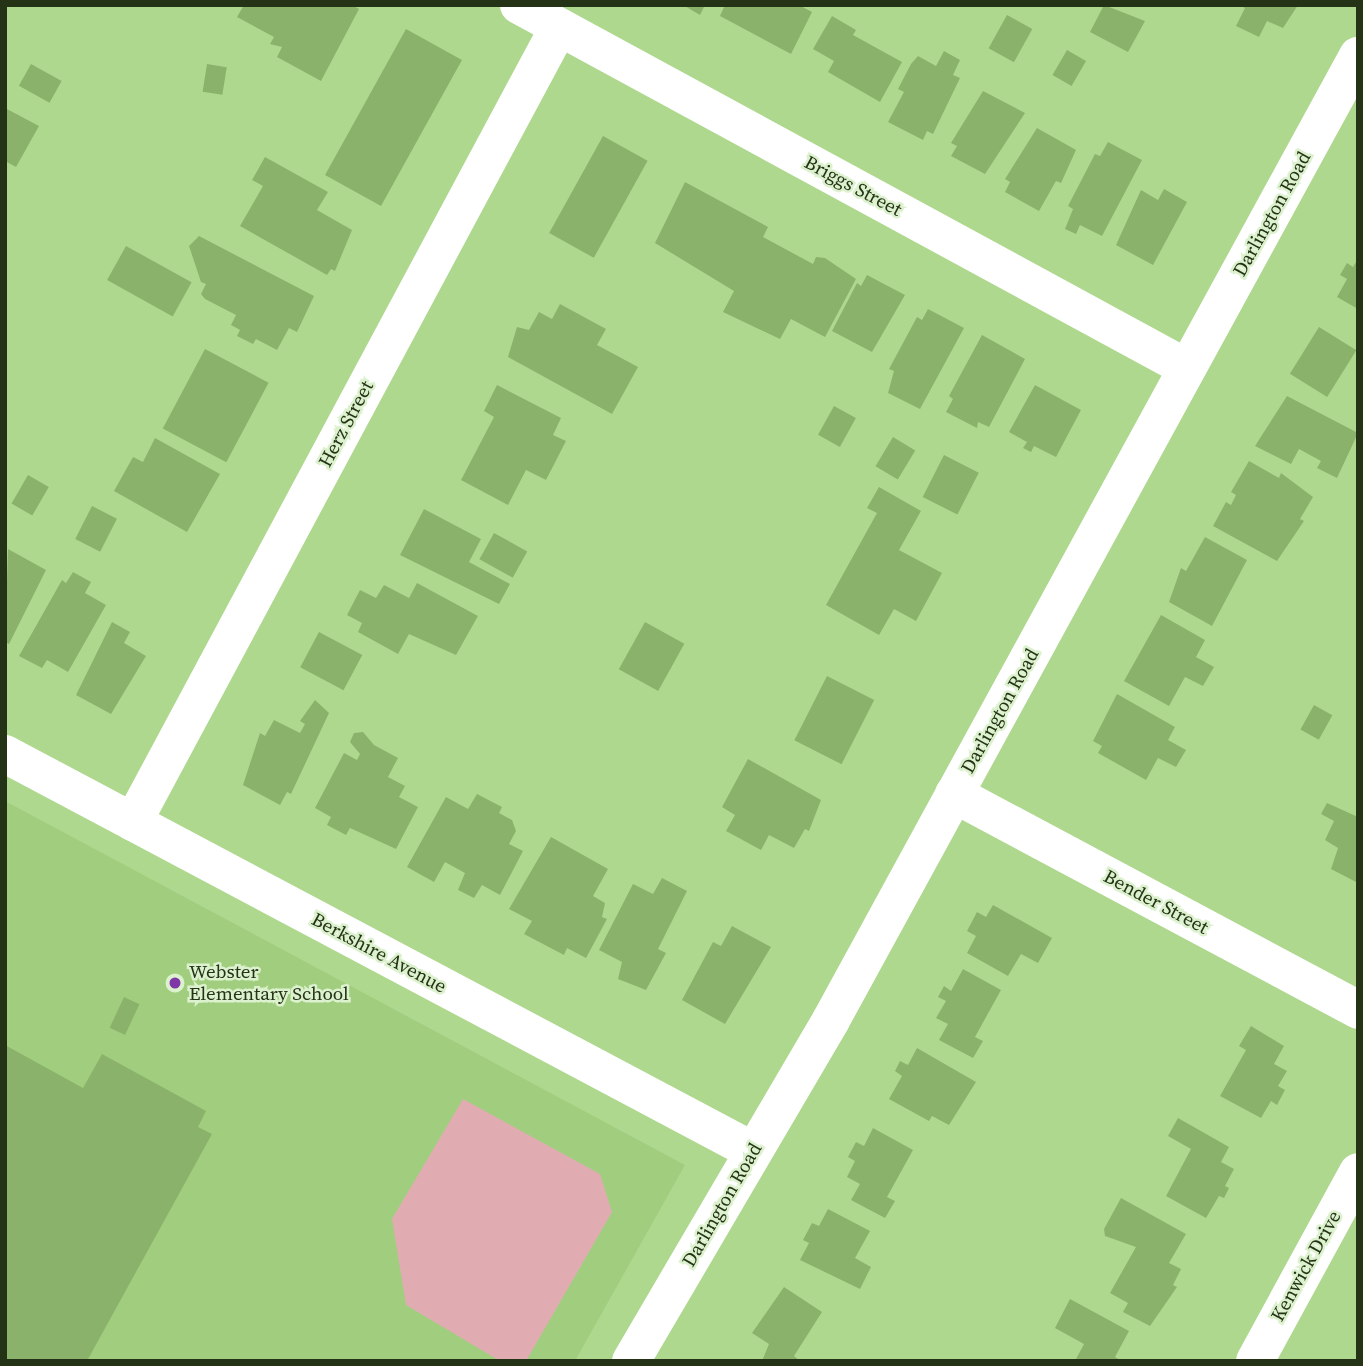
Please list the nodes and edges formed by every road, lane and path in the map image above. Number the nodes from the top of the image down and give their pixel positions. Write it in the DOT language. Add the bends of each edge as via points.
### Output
graph roads {
  1 [pos="519,5"];
  2 [pos="559,27"];
  3 [pos="1358,56"];
  4 [pos="1187,368"];
  5 [pos="5,754"];
  6 [pos="954,794"];
  7 [pos="133,822"];
  8 [pos="1358,1010"];
  9 [pos="754,1151"];
  10 [pos="1358,1172"];
  11 [pos="631,1361"];
  12 [pos="1255,1361"];
  1 -- 2 [label="street, Briggs Street"];
  2 -- 4 [label="street, Briggs Street"];
  2 -- 7 [label="street, Herz Street"];
  3 -- 4 [label="street, Darlington Road"];
  4 -- 6 [label="street, Darlington Road"];
  5 -- 7 [label="street, Berkshire Avenue"];
  6 -- 8 [label="street, Bender Street"];
  6 -- 9 [label="street, Darlington Road"];
  7 -- 9 [label="street, Berkshire Avenue"];
  9 -- 11 [label="street, Darlington Road"];
  10 -- 12 [label="street, Kenwick Drive"];
}
